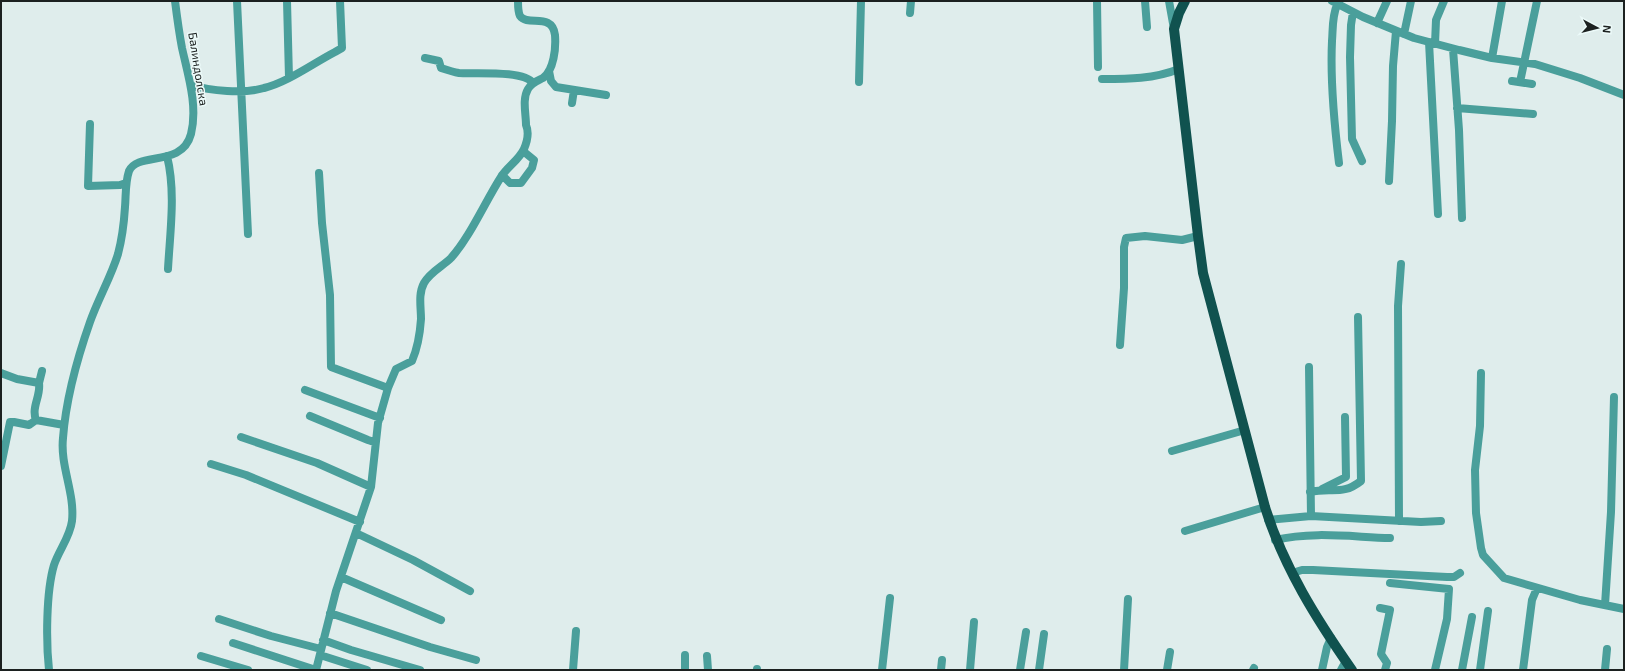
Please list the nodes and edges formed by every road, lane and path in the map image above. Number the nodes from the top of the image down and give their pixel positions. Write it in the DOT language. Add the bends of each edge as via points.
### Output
graph roads {
  1 [pos="175,1"];
  2 [pos="237,1"];
  3 [pos="287,1"];
  4 [pos="340,1"];
  5 [pos="518,1"];
  6 [pos="862,1"];
  7 [pos="911,1"];
  8 [pos="1097,1"];
  9 [pos="1145,1"];
  10 [pos="1169,1"];
  11 [pos="1185,1"];
  12 [pos="1387,1"];
  13 [pos="1411,1"];
  14 [pos="1444,1"];
  15 [pos="1502,1"];
  16 [pos="1537,1"];
  17 [pos="1334,3"];
  18 [pos="1353,12"];
  19 [pos="910,13"];
  20 [pos="1377,23"];
  21 [pos="1147,27"];
  22 [pos="1174,28"];
  23 [pos="1400,32"];
  24 [pos="1432,43"];
  25 [pos="1453,49"];
  26 [pos="425,58"];
  27 [pos="1492,58"];
  28 [pos="1523,62"];
  29 [pos="1098,67"];
  30 [pos="1179,69"];
  31 [pos="549,71"];
  32 [pos="289,78"];
  33 [pos="1102,79"];
  34 [pos="859,82"];
  35 [pos="533,83"];
  36 [pos="1532,84"];
  37 [pos="191,86"];
  38 [pos="242,90"];
  39 [pos="574,90"];
  40 [pos="606,95"];
  41 [pos="1624,95"];
  42 [pos="572,103"];
  43 [pos="1457,108"];
  44 [pos="1533,114"];
  45 [pos="90,124"];
  46 [pos="523,151"];
  47 [pos="168,156"];
  48 [pos="1362,161"];
  49 [pos="1339,163"];
  50 [pos="319,173"];
  51 [pos="502,175"];
  52 [pos="1389,181"];
  53 [pos="126,183"];
  54 [pos="1438,214"];
  55 [pos="1462,218"];
  56 [pos="248,234"];
  57 [pos="1198,236"];
  58 [pos="1401,264"];
  59 [pos="168,269"];
  60 [pos="1358,317"];
  61 [pos="1120,345"];
  62 [pos="1309,367"];
  63 [pos="42,371"];
  64 [pos="1,373"];
  65 [pos="1481,373"];
  66 [pos="39,383"];
  67 [pos="388,388"];
  68 [pos="305,390"];
  69 [pos="1614,397"];
  70 [pos="310,416"];
  71 [pos="1345,417"];
  72 [pos="380,418"];
  73 [pos="36,420"];
  74 [pos="64,425"];
  75 [pos="1245,430"];
  76 [pos="241,437"];
  77 [pos="375,441"];
  78 [pos="1172,451"];
  79 [pos="211,464"];
  80 [pos="1,466"];
  81 [pos="371,487"];
  82 [pos="1322,490"];
  83 [pos="1310,492"];
  84 [pos="1265,508"];
  85 [pos="1311,516"];
  86 [pos="1268,520"];
  87 [pos="1399,521"];
  88 [pos="1441,521"];
  89 [pos="360,522"];
  90 [pos="1185,531"];
  91 [pos="356,533"];
  92 [pos="1390,538"];
  93 [pos="1275,540"];
  94 [pos="1292,573"];
  95 [pos="1460,573"];
  96 [pos="341,577"];
  97 [pos="1390,583"];
  98 [pos="1537,588"];
  99 [pos="470,591"];
  100 [pos="890,598"];
  101 [pos="1128,599"];
  102 [pos="1605,606"];
  103 [pos="1380,608"];
  104 [pos="1624,609"];
  105 [pos="1488,611"];
  106 [pos="330,613"];
  107 [pos="1472,617"];
  108 [pos="219,619"];
  109 [pos="441,620"];
  110 [pos="974,622"];
  111 [pos="576,631"];
  112 [pos="1026,632"];
  113 [pos="1044,634"];
  114 [pos="1331,638"];
  115 [pos="323,640"];
  116 [pos="233,643"];
  117 [pos="1607,649"];
  118 [pos="320,652"];
  119 [pos="1170,652"];
  120 [pos="685,655"];
  121 [pos="201,656"];
  122 [pos="707,656"];
  123 [pos="476,660"];
  124 [pos="942,660"];
  125 [pos="1344,666"];
  126 [pos="49,670"];
  127 [pos="248,670"];
  128 [pos="316,670"];
  129 [pos="367,670"];
  130 [pos="420,670"];
  131 [pos="573,670"];
  132 [pos="685,670"];
  133 [pos="708,670"];
  134 [pos="882,670"];
  135 [pos="941,670"];
  136 [pos="970,670"];
  137 [pos="1020,670"];
  138 [pos="1039,670"];
  139 [pos="1124,670"];
  140 [pos="1167,670"];
  141 [pos="1322,670"];
  142 [pos="1352,670"];
  143 [pos="1385,670"];
  144 [pos="1435,670"];
  145 [pos="1462,670"];
  146 [pos="1480,670"];
  147 [pos="1523,670"];
  148 [pos="1605,670"];
  1 -- 37 [label="street, Балиндолска"];
  2 -- 38 [label="street"];
  3 -- 32 [label="street"];
  4 -- 32 [label="street" via="342,48"];
  5 -- 31 [label="street" via="519,15 522,18 543,21 554,30 555,47"];
  6 -- 34 [label="street"];
  7 -- 19 [label="street"];
  8 -- 29 [label="street"];
  9 -- 21 [label="street"];
  10 -- 22 [label="street"];
  11 -- 22 [label="main road"];
  12 -- 20 [label="street"];
  13 -- 23 [label="street"];
  14 -- 24 [label="street" via="1436,20"];
  15 -- 27 [label="street"];
  16 -- 28 [label="street"];
  17 -- 18 [label="street"];
  17 -- 49 [label="street" via="1332,103"];
  18 -- 20 [label="street"];
  18 -- 48 [label="street" via="1350,57 1352,139"];
  20 -- 23 [label="street"];
  22 -- 30 [label="main road"];
  23 -- 24 [label="street"];
  23 -- 52 [label="street" via="1393,59"];
  24 -- 25 [label="street"];
  24 -- 54 [label="street"];
  25 -- 27 [label="street"];
  25 -- 43 [label="street"];
  26 -- 35 [label="street" via="439,61 441,68 457,73 497,74 528,79"];
  27 -- 28 [label="street"];
  28 -- 36 [label="street" via="1516,81"];
  28 -- 41 [label="street" via="1553,69"];
  30 -- 33 [label="street" via="1160,76"];
  30 -- 57 [label="main road"];
  31 -- 35 [label="street"];
  31 -- 39 [label="street" via="556,87"];
  32 -- 38 [label="street" via="262,89"];
  35 -- 46 [label="street" via="525,98 528,129"];
  37 -- 38 [label="street" via="231,92"];
  37 -- 47 [label="street, Балиндолска" via="191,133 181,150"];
  38 -- 56 [label="street"];
  39 -- 40 [label="street"];
  39 -- 42 [label="street"];
  43 -- 44 [label="street"];
  43 -- 55 [label="street"];
  45 -- 53 [label="street" via="88,186"];
  46 -- 51 [label="street"];
  46 -- 51 [label="street" via="534,160 532,168 521,183 510,183"];
  47 -- 53 [label="street, Балиндолска" via="134,165 129,170"];
  47 -- 59 [label="street" via="171,196"];
  50 -- 67 [label="street" via="330,295 331,367"];
  51 -- 67 [label="street" via="457,250 423,285 417,351 412,361 396,369"];
  53 -- 74 [label="street, Балиндолска" via="124,221 118,255 90,322"];
  57 -- 61 [label="street" via="1182,240 1145,236 1126,238"];
  57 -- 75 [label="main road" via="1203,274"];
  58 -- 87 [label="street" via="1398,306"];
  60 -- 82 [label="street" via="1361,481 1352,488 1340,491"];
  62 -- 83 [label="street"];
  63 -- 66 [label="street"];
  64 -- 66 [label="street"];
  65 -- 98 [label="street" via="1480,426 1474,470 1481,548 1492,566 1504,578"];
  66 -- 73 [label="street" via="34,414"];
  67 -- 72 [label="street"];
  68 -- 72 [label="street"];
  69 -- 102 [label="street" via="1612,512"];
  70 -- 77 [label="street"];
  71 -- 82 [label="street" via="1346,477"];
  72 -- 77 [label="street"];
  73 -- 74 [label="street"];
  73 -- 80 [label="street" via="29,425 10,422"];
  74 -- 126 [label="street, Балиндолска" via="62,441 70,487 72,522 54,566 49,591"];
  75 -- 78 [label="street"];
  75 -- 84 [label="main road"];
  76 -- 81 [label="street" via="318,463"];
  77 -- 81 [label="street"];
  79 -- 89 [label="street" via="246,475"];
  81 -- 89 [label="street"];
  82 -- 83 [label="street"];
  83 -- 85 [label="street"];
  84 -- 86 [label="main road"];
  84 -- 90 [label="street"];
  85 -- 86 [label="street"];
  85 -- 87 [label="street"];
  86 -- 93 [label="main road"];
  87 -- 88 [label="street"];
  89 -- 91 [label="street"];
  91 -- 96 [label="street"];
  91 -- 99 [label="street"];
  92 -- 93 [label="street" via="1308,535"];
  93 -- 94 [label="main road"];
  94 -- 95 [label="street" via="1314,570 1454,577"];
  94 -- 114 [label="main road"];
  96 -- 106 [label="street"];
  96 -- 109 [label="street"];
  97 -- 144 [label="street" via="1449,590 1447,619"];
  98 -- 102 [label="street"];
  98 -- 147 [label="street" via="1532,600"];
  100 -- 134 [label="street"];
  101 -- 139 [label="street"];
  102 -- 104 [label="street"];
  103 -- 143 [label="street" via="1390,610 1381,654 1387,663"];
  105 -- 146 [label="street"];
  106 -- 115 [label="street"];
  106 -- 123 [label="street"];
  107 -- 145 [label="street"];
  108 -- 118 [label="street"];
  110 -- 136 [label="street"];
  111 -- 131 [label="street"];
  112 -- 137 [label="street"];
  113 -- 138 [label="street"];
  114 -- 125 [label="main road"];
  114 -- 141 [label="street"];
  115 -- 118 [label="street"];
  115 -- 130 [label="street"];
  116 -- 128 [label="street"];
  117 -- 148 [label="street"];
  118 -- 128 [label="street"];
  118 -- 129 [label="street"];
  119 -- 140 [label="street"];
  120 -- 132 [label="street"];
  121 -- 127 [label="street"];
  122 -- 133 [label="street"];
  124 -- 135 [label="street"];
  125 -- 142 [label="main road"];
}
